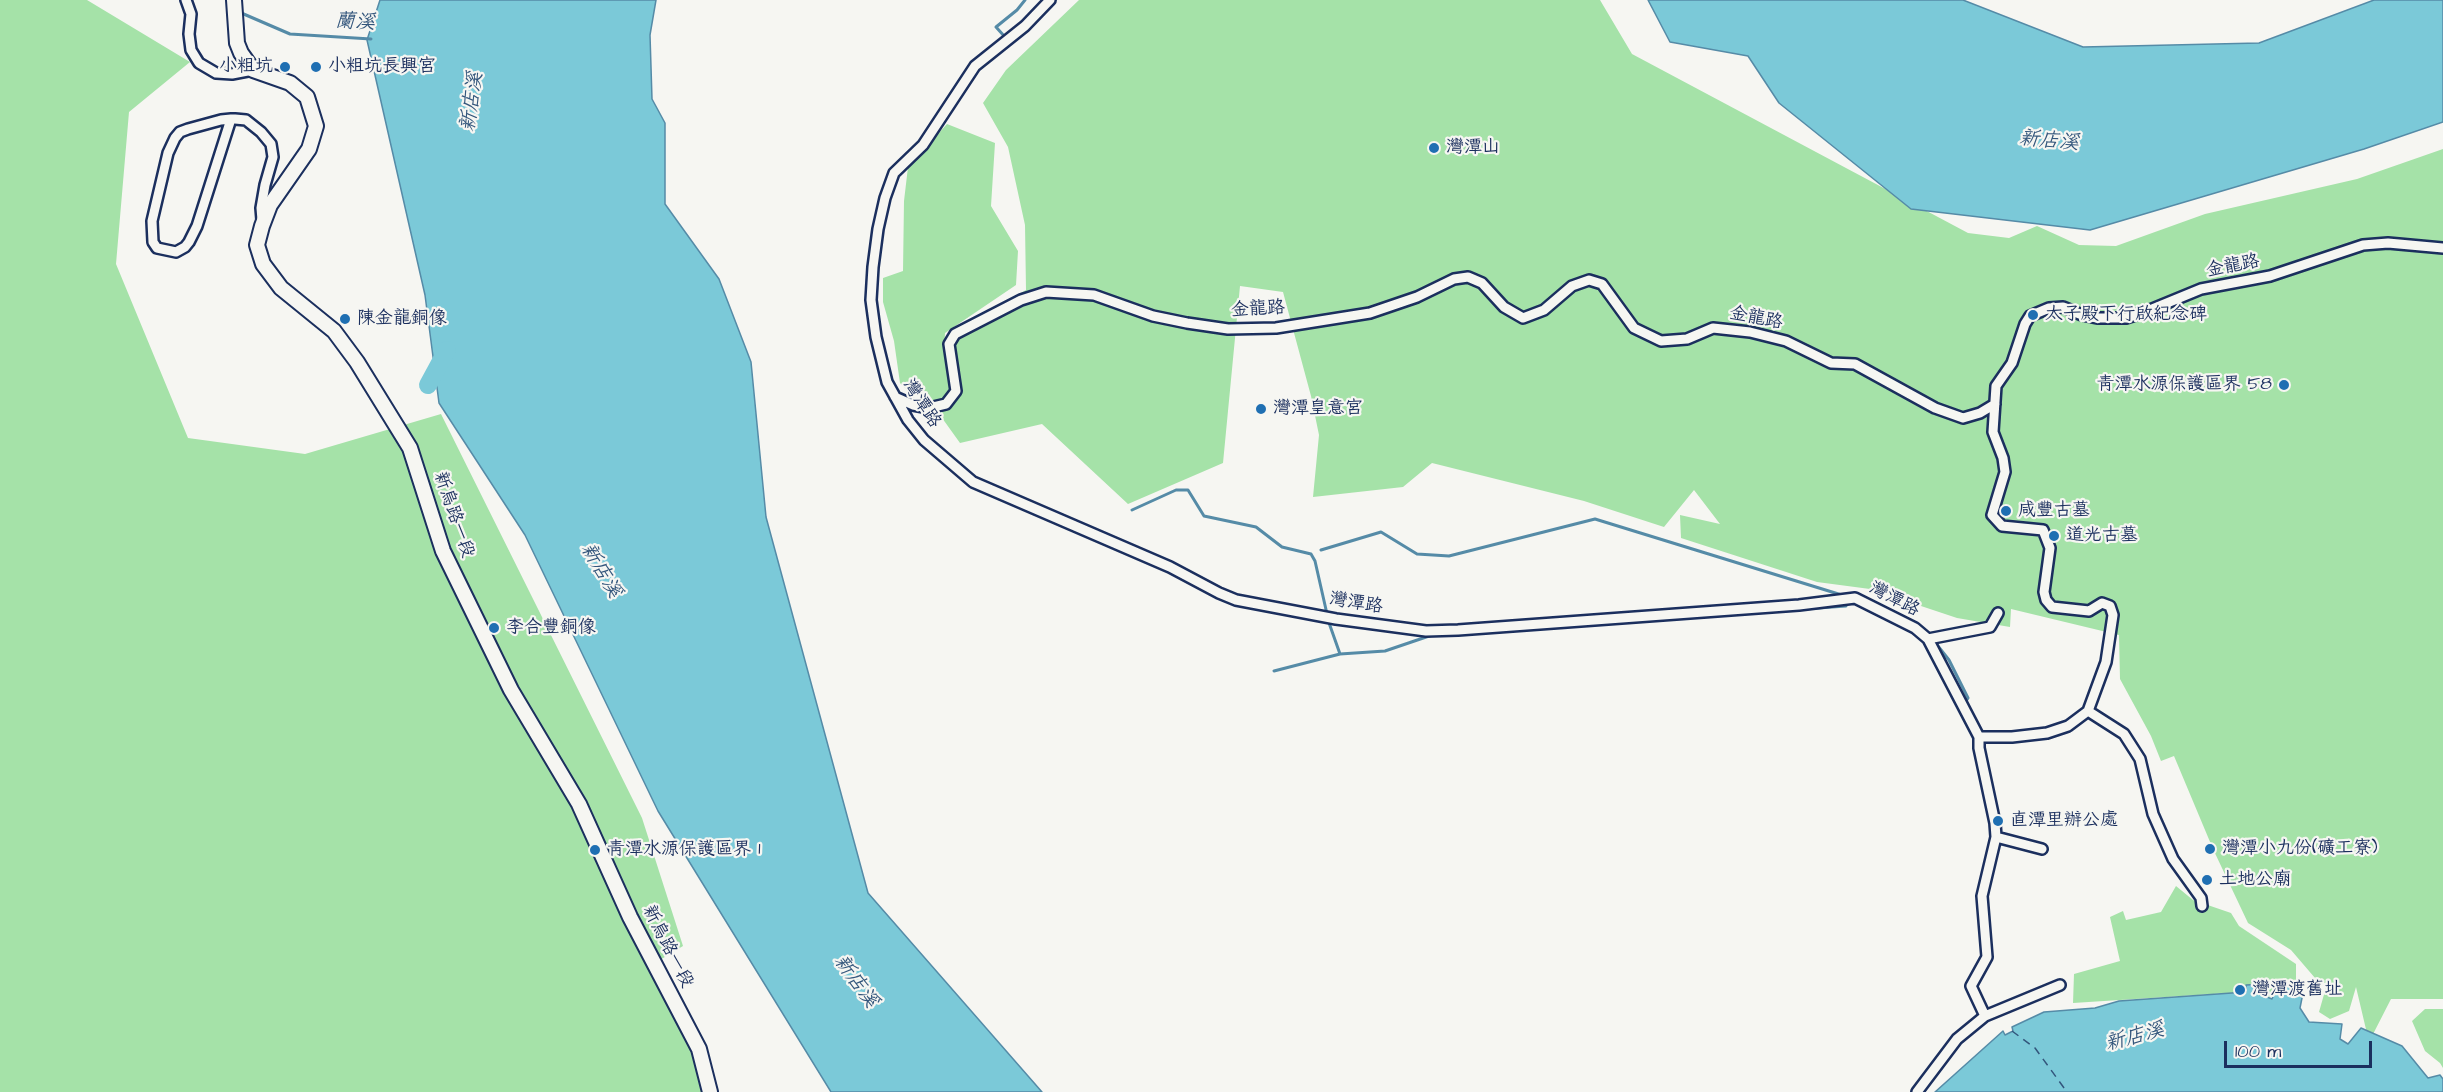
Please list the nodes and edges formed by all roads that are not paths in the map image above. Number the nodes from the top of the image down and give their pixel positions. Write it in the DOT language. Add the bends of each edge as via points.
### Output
graph roads {
  1 [pos="186,0"];
  2 [pos="234,0"];
  3 [pos="1050,0"];
  4 [pos="253,70"];
  5 [pos="231,119"];
  6 [pos="262,226"];
  7 [pos="2443,248"];
  8 [pos="895,397"];
  9 [pos="1995,404"];
  10 [pos="1998,614"];
  11 [pos="1928,639"];
  12 [pos="2088,711"];
  13 [pos="1979,737"];
  14 [pos="1996,837"];
  15 [pos="2042,849"];
  16 [pos="2202,906"];
  17 [pos="2060,985"];
  18 [pos="1985,1016"];
  19 [pos="710,1092"];
  20 [pos="1917,1092"];
  1 -- 4 [label="street" via="191,14 191,50 199,63 216,73"];
  2 -- 4 [label="main road" via="237,43"];
  3 -- 8 [label="street, 灣潭路" via="1025,26 975,66 923,145 894,173 878,229 871,300 887,382"];
  4 -- 6 [label="main road, 新烏路一段" via="290,82 307,97 315,126 309,149 270,205"];
  5 -- 5 [label="street" via="188,129 175,138 152,221 151,234 157,248 176,252 189,242"];
  5 -- 6 [label="street" via="253,125 267,138 274,152 261,208"];
  6 -- 19 [label="main road, 新烏路一段" via="257,245 263,264 281,288 334,330 410,448 443,551 511,690 584,814 630,916 699,1049"];
  7 -- 9 [label="street, 金龍路" via="2363,245 2270,276 2201,289 2126,318 2097,318 2063,307 2040,311 2025,324 2012,363 1996,386"];
  8 -- 9 [label="street, 金龍路" via="929,408 946,405 956,392 949,344 955,334 1021,300 1046,292 1094,295 1153,316 1187,323 1228,329 1276,328 1370,313 1468,277 1482,283 1504,307 1523,318 1544,310 1572,286 1590,280 1602,284 1634,328 1661,341 1687,339 1713,328 1750,332 1786,341 1831,363 1856,364 1935,408 1963,418"];
  8 -- 11 [label="street, 灣潭路" via="924,440 973,482 1170,567 1236,600 1426,631 1492,629 1855,598 1916,628"];
  9 -- 12 [label="street" via="1993,432 2005,472 1992,515 2002,526 2043,530 2050,548 2044,592 2052,607 2089,611 2102,603 2110,606 2113,615 2106,662"];
  10 -- 11 [label="street" via="1990,627"];
  11 -- 13 [label="street, 灣潭路"];
  12 -- 13 [label="street" via="2068,726 2047,733"];
  12 -- 16 [label="street" via="2124,734 2140,759 2153,814 2173,859 2201,898"];
  13 -- 14 [label="street, 灣潭路"];
  14 -- 15 [label="street"];
  14 -- 18 [label="street, 灣潭路" via="1982,896 1987,957 1971,986"];
  17 -- 18 [label="street"];
  18 -- 20 [label="street" via="1957,1039"];
}
